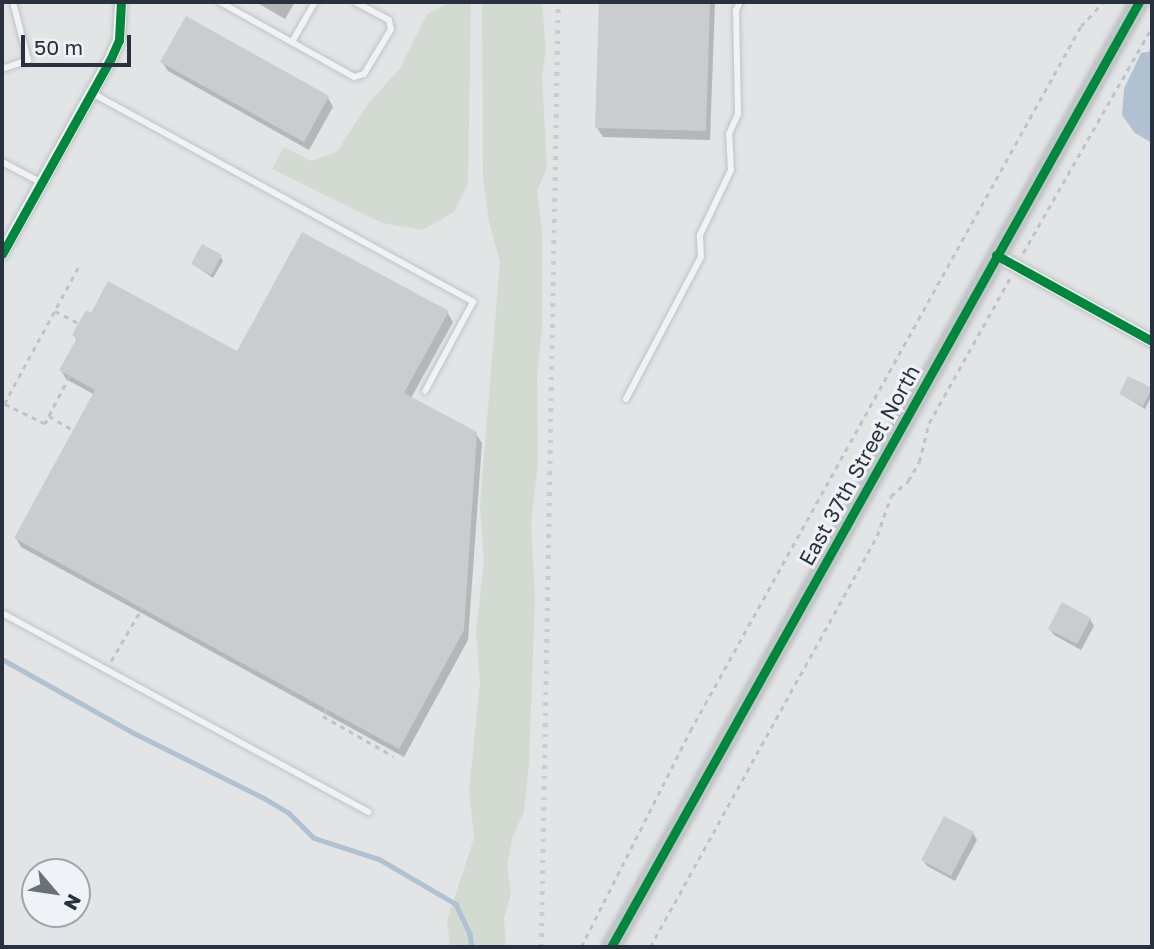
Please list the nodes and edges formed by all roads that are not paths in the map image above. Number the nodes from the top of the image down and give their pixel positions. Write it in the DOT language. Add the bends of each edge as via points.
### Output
graph roads {
  1 [pos="13,2"];
  2 [pos="121,2"];
  3 [pos="220,2"];
  4 [pos="315,2"];
  5 [pos="355,2"];
  6 [pos="1139,2"];
  7 [pos="738,4"];
  8 [pos="292,42"];
  9 [pos="2,69"];
  10 [pos="92,93"];
  11 [pos="2,162"];
  12 [pos="42,183"];
  13 [pos="2,254"];
  14 [pos="996,255"];
  15 [pos="1152,341"];
  16 [pos="425,391"];
  17 [pos="626,399"];
  18 [pos="2,613"];
  19 [pos="368,812"];
  20 [pos="611,947"];
  1 -- 9 [label="lane" via="28,60"];
  2 -- 10 [label="street" via="119,40"];
  3 -- 8 [label="lane"];
  4 -- 8 [label="lane"];
  5 -- 8 [label="lane" via="389,20 391,29 364,74 354,77"];
  6 -- 14 [label="main road, East 37th Street North"];
  7 -- 17 [label="lane" via="738,114 729,134 731,170 700,235 701,257"];
  10 -- 12 [label="street"];
  10 -- 16 [label="lane" via="473,302"];
  11 -- 12 [label="lane"];
  12 -- 13 [label="street"];
  14 -- 15 [label="street"];
  14 -- 20 [label="main road, East 37th Street North"];
  18 -- 19 [label="lane"];
}
